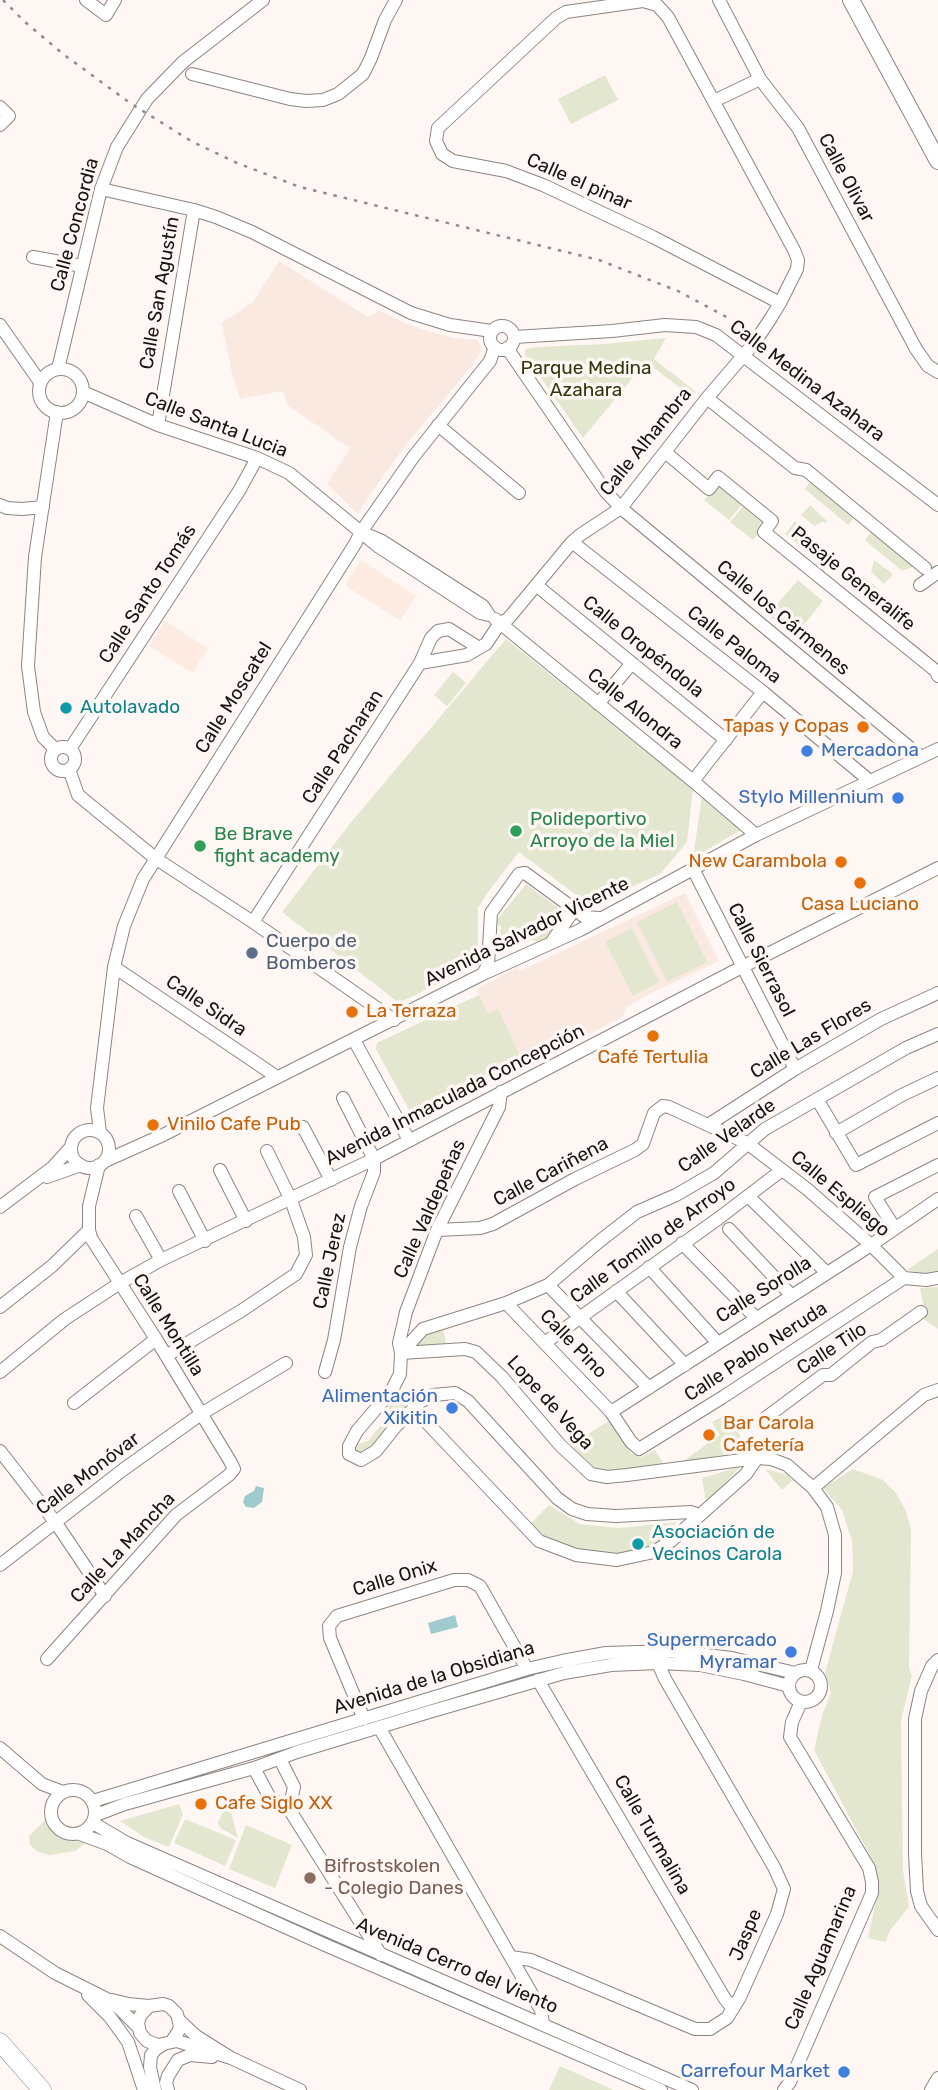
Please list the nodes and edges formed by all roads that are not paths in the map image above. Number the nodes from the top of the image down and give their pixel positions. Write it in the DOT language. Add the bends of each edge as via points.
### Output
graph roads {
  1 [pos="86,0"];
  2 [pos="115,0"];
  3 [pos="263,0"];
  4 [pos="396,0"];
  5 [pos="719,0"];
  6 [pos="851,0"];
  7 [pos="192,74"];
  8 [pos="760,79"];
  9 [pos="714,101"];
  10 [pos="938,161"];
  11 [pos="101,189"];
  12 [pos="194,210"];
  13 [pos="33,257"];
  14 [pos="82,266"];
  15 [pos="779,303"];
  16 [pos="0,325"];
  17 [pos="492,331"];
  18 [pos="505,344"];
  19 [pos="744,355"];
  20 [pos="58,369"];
  21 [pos="938,372"];
  22 [pos="40,382"];
  23 [pos="83,392"];
  24 [pos="707,398"];
  25 [pos="57,412"];
  26 [pos="158,425"];
  27 [pos="438,425"];
  28 [pos="666,452"];
  29 [pos="257,458"];
  30 [pos="519,493"];
  31 [pos="0,505"];
  32 [pos="938,505"];
  33 [pos="43,507"];
  34 [pos="621,508"];
  35 [pos="361,532"];
  36 [pos="572,542"];
  37 [pos="925,568"];
  38 [pos="938,572"];
  39 [pos="536,585"];
  40 [pos="920,586"];
  41 [pos="500,623"];
  42 [pos="478,648"];
  43 [pos="420,663"];
  44 [pos="632,663"];
  45 [pos="938,676"];
  46 [pos="763,692"];
  47 [pos="598,704"];
  48 [pos="726,740"];
  49 [pos="55,749"];
  50 [pos="70,749"];
  51 [pos="938,749"];
  52 [pos="921,757"];
  53 [pos="69,769"];
  54 [pos="693,781"];
  55 [pos="870,781"];
  56 [pos="756,835"];
  57 [pos="155,858"];
  58 [pos="938,868"];
  59 [pos="693,869"];
  60 [pos="574,910"];
  61 [pos="600,918"];
  62 [pos="253,922"];
  63 [pos="547,944"];
  64 [pos="114,967"];
  65 [pos="742,967"];
  66 [pos="483,974"];
  67 [pos="938,993"];
  68 [pos="394,1020"];
  69 [pos="938,1034"];
  70 [pos="354,1040"];
  71 [pos="795,1069"];
  72 [pos="277,1077"];
  73 [pos="938,1078"];
  74 [pos="501,1092"];
  75 [pos="343,1098"];
  76 [pos="817,1099"];
  77 [pos="97,1108"];
  78 [pos="657,1109"];
  79 [pos="938,1123"];
  80 [pos="708,1125"];
  81 [pos="303,1127"];
  82 [pos="84,1130"];
  83 [pos="836,1133"];
  84 [pos="104,1136"];
  85 [pos="409,1140"];
  86 [pos="747,1143"];
  87 [pos="71,1147"];
  88 [pos="132,1147"];
  89 [pos="267,1151"];
  90 [pos="374,1159"];
  91 [pos="102,1163"];
  92 [pos="938,1165"];
  93 [pos="82,1166"];
  94 [pos="220,1170"];
  95 [pos="782,1170"];
  96 [pos="331,1180"];
  97 [pos="34,1183"];
  98 [pos="179,1191"];
  99 [pos="90,1196"];
  100 [pos="748,1196"];
  101 [pos="938,1199"];
  102 [pos="291,1200"];
  103 [pos="0,1207"];
  104 [pos="136,1216"];
  105 [pos="246,1221"];
  106 [pos="894,1227"];
  107 [pos="729,1229"];
  108 [pos="89,1230"];
  109 [pos="438,1230"];
  110 [pos="205,1241"];
  111 [pos="682,1244"];
  112 [pos="871,1245"];
  113 [pos="161,1261"];
  114 [pos="649,1267"];
  115 [pos="827,1273"];
  116 [pos="904,1278"];
  117 [pos="938,1278"];
  118 [pos="120,1283"];
  119 [pos="548,1285"];
  120 [pos="616,1291"];
  121 [pos="792,1296"];
  122 [pos="506,1303"];
  123 [pos="0,1307"];
  124 [pos="921,1312"];
  125 [pos="580,1317"];
  126 [pos="755,1318"];
  127 [pos="156,1339"];
  128 [pos="546,1342"];
  129 [pos="718,1342"];
  130 [pos="401,1353"];
  131 [pos="166,1356"];
  132 [pos="286,1363"];
  133 [pos="685,1365"];
  134 [pos="0,1372"];
  135 [pos="325,1372"];
  136 [pos="649,1388"];
  137 [pos="938,1390"];
  138 [pos="74,1403"];
  139 [pos="413,1408"];
  140 [pos="611,1412"];
  141 [pos="201,1414"];
  142 [pos="764,1419"];
  143 [pos="757,1458"];
  144 [pos="2,1459"];
  145 [pos="234,1469"];
  146 [pos="813,1488"];
  147 [pos="699,1515"];
  148 [pos="56,1523"];
  149 [pos="0,1565"];
  150 [pos="105,1596"];
  151 [pos="47,1659"];
  152 [pos="938,1660"];
  153 [pos="658,1662"];
  154 [pos="527,1669"];
  155 [pos="811,1670"];
  156 [pos="794,1673"];
  157 [pos="538,1680"];
  158 [pos="789,1686"];
  159 [pos="801,1702"];
  160 [pos="364,1719"];
  161 [pos="379,1727"];
  162 [pos="0,1748"];
  163 [pos="280,1759"];
  164 [pos="254,1768"];
  165 [pos="42,1784"];
  166 [pos="63,1792"];
  167 [pos="93,1801"];
  168 [pos="51,1807"];
  169 [pos="289,1809"];
  170 [pos="94,1819"];
  171 [pos="80,1834"];
  172 [pos="354,1912"];
  173 [pos="938,1930"];
  174 [pos="337,1935"];
  175 [pos="0,1936"];
  176 [pos="382,1955"];
  177 [pos="511,1957"];
  178 [pos="74,1984"];
  179 [pos="105,1998"];
  180 [pos="149,2006"];
  181 [pos="733,2009"];
  182 [pos="179,2020"];
  183 [pos="543,2024"];
  184 [pos="139,2030"];
  185 [pos="0,2042"];
  186 [pos="168,2042"];
  187 [pos="0,2058"];
  188 [pos="231,2058"];
  189 [pos="250,2067"];
  190 [pos="938,2078"];
  191 [pos="143,2086"];
  192 [pos="788,2087"];
  193 [pos="28,2090"];
  194 [pos="42,2090"];
  195 [pos="155,2090"];
  196 [pos="168,2090"];
  197 [pos="300,2090"];
  198 [pos="661,2090"];
  199 [pos="692,2090"];
  200 [pos="931,2090"];
  1 -- 2 [label="street" via="106,15"];
  3 -- 11 [label="street, Calle Concordia" via="183,62 147,99 117,147"];
  4 -- 7 [label="street" via="363,74 323,100 289,100"];
  5 -- 8 [label="street, Calle Olivar"];
  6 -- 10 [label="main road"];
  8 -- 9 [label="street"];
  8 -- 21 [label="street, Calle Olivar" via="798,128 916,349"];
  9 -- 15 [label="street, Calle el pinar" via="794,250 797,269"];
  9 -- 15 [label="street, Calle el pinar" via="657,5 643,1 574,9 556,18 438,128 436,141 442,154 453,161 543,184"];
  11 -- 12 [label="street"];
  11 -- 14 [label="street, Calle Concordia"];
  12 -- 17 [label="street" via="252,232 411,313"];
  12 -- 26 [label="street, Calle San Agustín"];
  13 -- 14 [label="street"];
  14 -- 20 [label="street, Calle Concordia"];
  15 -- 19 [label="street, Calle Alhambra"];
  16 -- 22 [label="street"];
  17 -- 18 [label="street" via="491,342"];
  17 -- 18 [label="street, Calle Medina Azahara" via="505,326 511,330"];
  18 -- 19 [label="street, Calle Medina Azahara" via="666,325 696,327"];
  18 -- 27 [label="street, Calle Moscatel"];
  18 -- 34 [label="street, Calle los Cármenes"];
  19 -- 24 [label="street, Calle Alhambra"];
  19 -- 32 [label="street, Calle Medina Azahara"];
  20 -- 22 [label="street"];
  20 -- 23 [label="street" via="79,378"];
  22 -- 25 [label="street" via="44,405"];
  23 -- 25 [label="street" via="76,407"];
  23 -- 26 [label="street, Calle Santa Lucia"];
  24 -- 28 [label="street, Calle Alhambra"];
  24 -- 37 [label="street" via="795,468 806,470"];
  25 -- 33 [label="street"];
  26 -- 29 [label="street, Calle Santa Lucia"];
  27 -- 30 [label="street"];
  27 -- 35 [label="street, Calle Moscatel"];
  28 -- 34 [label="street, Calle Alhambra"];
  28 -- 45 [label="street, Pasaje Generalife" via="709,489 719,477 772,522 764,532"];
  29 -- 35 [label="street, Calle Santa Lucia" via="289,473"];
  29 -- 50 [label="street, Calle Santo Tomás"];
  31 -- 33 [label="street"];
  33 -- 49 [label="street" via="28,666 34,712 43,737"];
  34 -- 36 [label="street, Calle Alhambra"];
  34 -- 52 [label="street, Calle los Cármenes"];
  35 -- 41 [label="street, Calle Alondra"];
  35 -- 57 [label="street, Calle Moscatel"];
  36 -- 39 [label="street, Calle Alhambra"];
  36 -- 46 [label="street, Calle Paloma"];
  38 -- 40 [label="street"];
  39 -- 41 [label="street, Calle Alhambra"];
  39 -- 44 [label="street, Calle Oropéndola"];
  41 -- 42 [label="street"];
  41 -- 47 [label="street, Calle Alondra"];
  42 -- 43 [label="street" via="467,655"];
  42 -- 43 [label="street, Calle Pacharan" via="449,629 438,631"];
  43 -- 62 [label="street, Calle Pacharan"];
  44 -- 47 [label="street"];
  44 -- 48 [label="street, Calle Oropéndola"];
  46 -- 48 [label="street"];
  46 -- 55 [label="street, Calle Paloma"];
  47 -- 54 [label="street, Calle Alondra"];
  48 -- 54 [label="street"];
  49 -- 50 [label="street"];
  49 -- 53 [label="street" via="52,764 61,771"];
  50 -- 53 [label="street" via="75,759"];
  51 -- 52 [label="street, Avenida Salvador Vicente"];
  52 -- 55 [label="street, Avenida Salvador Vicente"];
  53 -- 57 [label="street" via="78,795"];
  54 -- 56 [label="street, Calle Alondra"];
  55 -- 56 [label="street, Avenida Salvador Vicente"];
  56 -- 59 [label="street, Avenida Salvador Vicente"];
  57 -- 62 [label="street"];
  57 -- 64 [label="street, Calle Moscatel" via="124,926"];
  58 -- 65 [label="street, Avenida Inmaculada Concepción"];
  59 -- 61 [label="street, Avenida Salvador Vicente"];
  59 -- 65 [label="street, Calle Sierrasol"];
  60 -- 61 [label="street" via="588,918"];
  60 -- 63 [label="street"];
  60 -- 66 [label="street" via="525,873 519,874 491,913 488,965"];
  61 -- 63 [label="street, Avenida Salvador Vicente"];
  62 -- 68 [label="street"];
  63 -- 66 [label="street, Avenida Salvador Vicente"];
  64 -- 72 [label="street, Calle Sidra"];
  64 -- 77 [label="street, Calle Moscatel"];
  65 -- 71 [label="street, Calle Sierrasol"];
  65 -- 74 [label="street, Avenida Inmaculada Concepción"];
  66 -- 68 [label="street, Avenida Salvador Vicente"];
  67 -- 71 [label="street, Calle Las Flores" via="881,1019"];
  68 -- 70 [label="street, Avenida Salvador Vicente"];
  69 -- 76 [label="street, Calle Velarde"];
  70 -- 72 [label="street, Avenida Salvador Vicente"];
  70 -- 85 [label="street"];
  71 -- 80 [label="street, Calle Las Flores"];
  72 -- 88 [label="street, Avenida Salvador Vicente"];
  73 -- 83 [label="street"];
  74 -- 85 [label="street, Avenida Inmaculada Concepción"];
  74 -- 109 [label="street, Calle Valdepeñas" via="499,1107"];
  75 -- 90 [label="street"];
  76 -- 83 [label="street"];
  76 -- 86 [label="street, Calle Velarde"];
  77 -- 82 [label="street, Calle Moscatel"];
  77 -- 84 [label="street, Calle Moscatel"];
  78 -- 80 [label="street, Calle Espliego" via="669,1107"];
  78 -- 109 [label="street, Calle Cariñena" via="643,1144 635,1150 493,1224"];
  79 -- 83 [label="street" via="856,1165"];
  80 -- 86 [label="street, Calle Espliego"];
  81 -- 96 [label="street"];
  82 -- 84 [label="street"];
  82 -- 87 [label="street"];
  84 -- 88 [label="street" via="118,1146"];
  84 -- 91 [label="street" via="109,1151"];
  85 -- 90 [label="street, Avenida Inmaculada Concepción"];
  86 -- 95 [label="street, Calle Espliego"];
  86 -- 119 [label="street, Calle Velarde" via="714,1173 637,1212"];
  87 -- 93 [label="street" via="73,1158"];
  87 -- 97 [label="street"];
  88 -- 91 [label="street, Avenida Salvador Vicente"];
  89 -- 102 [label="street"];
  90 -- 96 [label="street, Avenida Inmaculada Concepción"];
  90 -- 135 [label="street, Calle Jerez" via="350,1247"];
  91 -- 93 [label="street"];
  91 -- 99 [label="street, Calle Montilla"];
  92 -- 106 [label="street" via="875,1196"];
  93 -- 97 [label="street"];
  93 -- 99 [label="street, Calle Montilla"];
  94 -- 105 [label="street"];
  95 -- 100 [label="street, Calle Tomillo de Arroyo"];
  95 -- 112 [label="street, Calle Espliego"];
  96 -- 102 [label="street, Avenida Inmaculada Concepción"];
  97 -- 103 [label="street"];
  98 -- 110 [label="street"];
  99 -- 108 [label="street, Calle Montilla"];
  100 -- 111 [label="street, Calle Tomillo de Arroyo"];
  100 -- 115 [label="street"];
  101 -- 106 [label="street, Calle Sorolla"];
  102 -- 105 [label="street, Avenida Inmaculada Concepción"];
  102 -- 131 [label="street" via="306,1255 296,1274"];
  104 -- 113 [label="street"];
  105 -- 110 [label="street, Avenida Inmaculada Concepción"];
  106 -- 112 [label="street, Calle Sorolla"];
  107 -- 121 [label="street"];
  108 -- 118 [label="street, Calle Montilla"];
  108 -- 123 [label="street"];
  109 -- 130 [label="street, Calle Valdepeñas" via="406,1312"];
  110 -- 113 [label="street, Avenida Inmaculada Concepción"];
  111 -- 114 [label="street, Calle Tomillo de Arroyo"];
  111 -- 126 [label="street"];
  112 -- 115 [label="street, Calle Sorolla"];
  112 -- 116 [label="street, Calle Espliego"];
  113 -- 118 [label="street, Avenida Inmaculada Concepción"];
  114 -- 120 [label="street, Calle Tomillo de Arroyo"];
  114 -- 129 [label="street"];
  115 -- 121 [label="street, Calle Sorolla"];
  116 -- 117 [label="street"];
  116 -- 140 [label="street, Calle Pablo Neruda" via="646,1446 639,1449 631,1442"];
  118 -- 127 [label="street, Calle Montilla"];
  118 -- 134 [label="street, Avenida Inmaculada Concepción" via="65,1319"];
  119 -- 122 [label="street, Calle Velarde"];
  119 -- 125 [label="street"];
  120 -- 125 [label="street, Calle Tomillo de Arroyo"];
  120 -- 133 [label="street"];
  121 -- 126 [label="street, Calle Sorolla"];
  122 -- 128 [label="street, Calle Pino"];
  122 -- 130 [label="street" via="423,1329"];
  124 -- 142 [label="street, Calle Tilo" via="872,1342 831,1375 822,1375"];
  125 -- 128 [label="street, Calle Tomillo de Arroyo"];
  125 -- 136 [label="street"];
  126 -- 129 [label="street, Calle Sorolla"];
  127 -- 131 [label="street, Calle Montilla"];
  127 -- 138 [label="street"];
  128 -- 140 [label="street, Calle Pino"];
  129 -- 133 [label="street, Calle Sorolla"];
  130 -- 139 [label="street, Calle Valdepeñas" via="400,1374 392,1390 357,1431 349,1454 361,1460 376,1451"];
  130 -- 143 [label="street, Lope de Vega" via="477,1352 591,1474 607,1477"];
  131 -- 141 [label="street, Calle Montilla"];
  132 -- 141 [label="street, Calle Monóvar"];
  133 -- 136 [label="street, Calle Sorolla"];
  136 -- 140 [label="street, Calle Sorolla"];
  137 -- 146 [label="street" via="924,1395"];
  139 -- 147 [label="street" via="433,1395 456,1393 572,1509 616,1516"];
  139 -- 147 [label="street" via="539,1541 576,1555 617,1560 654,1552"];
  141 -- 145 [label="street, Calle Montilla"];
  141 -- 148 [label="street, Calle Monóvar"];
  143 -- 146 [label="street" via="787,1465"];
  143 -- 147 [label="street" via="746,1474"];
  144 -- 148 [label="street"];
  145 -- 150 [label="street, Calle La Mancha" via="176,1515"];
  146 -- 155 [label="street" via="827,1507 835,1535 835,1573"];
  148 -- 149 [label="street, Calle Monóvar"];
  148 -- 150 [label="street"];
  150 -- 151 [label="street, Calle La Mancha"];
  152 -- 173 [label="street" via="921,1691 915,1719 915,1841 921,1906"];
  153 -- 157 [label="street, Avenida de la Obsidiana" via="611,1665"];
  153 -- 158 [label="street, Avenida de la Obsidiana" via="700,1665"];
  153 -- 181 [label="street, Jaspe" via="784,1889"];
  154 -- 156 [label="street, Avenida de la Obsidiana" via="606,1653 670,1651 732,1658"];
  154 -- 160 [label="street, Avenida de la Obsidiana"];
  154 -- 160 [label="street, Calle Onix" via="480,1586 454,1580 337,1616 329,1626"];
  155 -- 156 [label="street"];
  155 -- 159 [label="street" via="820,1677 821,1691 813,1701"];
  156 -- 158 [label="street"];
  157 -- 161 [label="street, Avenida de la Obsidiana"];
  157 -- 181 [label="street, Calle Turmalina"];
  158 -- 159 [label="street"];
  159 -- 192 [label="street, Calle Aguamarina" via="790,1737 869,1868 872,1894"];
  160 -- 167 [label="street, Avenida de la Obsidiana"];
  161 -- 163 [label="street, Avenida de la Obsidiana"];
  161 -- 177 [label="street"];
  162 -- 165 [label="street"];
  163 -- 164 [label="street, Avenida de la Obsidiana"];
  163 -- 169 [label="street" via="294,1787"];
  164 -- 169 [label="street" via="270,1798"];
  164 -- 170 [label="street, Avenida de la Obsidiana" via="125,1804"];
  165 -- 166 [label="street"];
  165 -- 168 [label="street"];
  166 -- 167 [label="street" via="76,1790"];
  166 -- 168 [label="street"];
  167 -- 170 [label="street"];
  168 -- 171 [label="street" via="56,1826 67,1834"];
  169 -- 172 [label="street"];
  170 -- 171 [label="street"];
  170 -- 174 [label="street, Avenida Cerro del Viento" via="127,1843"];
  171 -- 198 [label="street, Avenida Cerro del Viento"];
  172 -- 174 [label="street" via="352,1927"];
  172 -- 176 [label="street"];
  174 -- 176 [label="street, Avenida Cerro del Viento"];
  175 -- 178 [label="street"];
  176 -- 183 [label="street, Avenida Cerro del Viento"];
  177 -- 181 [label="street, Jaspe" via="531,1960 695,2029 710,2029"];
  177 -- 183 [label="street" via="541,2010"];
  178 -- 179 [label="street"];
  178 -- 191 [label="street" via="124,2035"];
  179 -- 180 [label="street"];
  179 -- 184 [label="street"];
  180 -- 182 [label="street" via="169,2006"];
  180 -- 184 [label="street" via="140,2016"];
  182 -- 186 [label="street" via="178,2032"];
  182 -- 188 [label="street"];
  183 -- 199 [label="street, Avenida Cerro del Viento"];
  184 -- 186 [label="street" via="153,2044"];
  184 -- 191 [label="street"];
  185 -- 194 [label="highway"];
  186 -- 188 [label="street" via="187,2043"];
  186 -- 195 [label="street" via="151,2056"];
  187 -- 193 [label="highway"];
  188 -- 189 [label="street"];
  189 -- 196 [label="street" via="190,2055 171,2068"];
  189 -- 197 [label="street"];
  190 -- 200 [label="street"];
}
